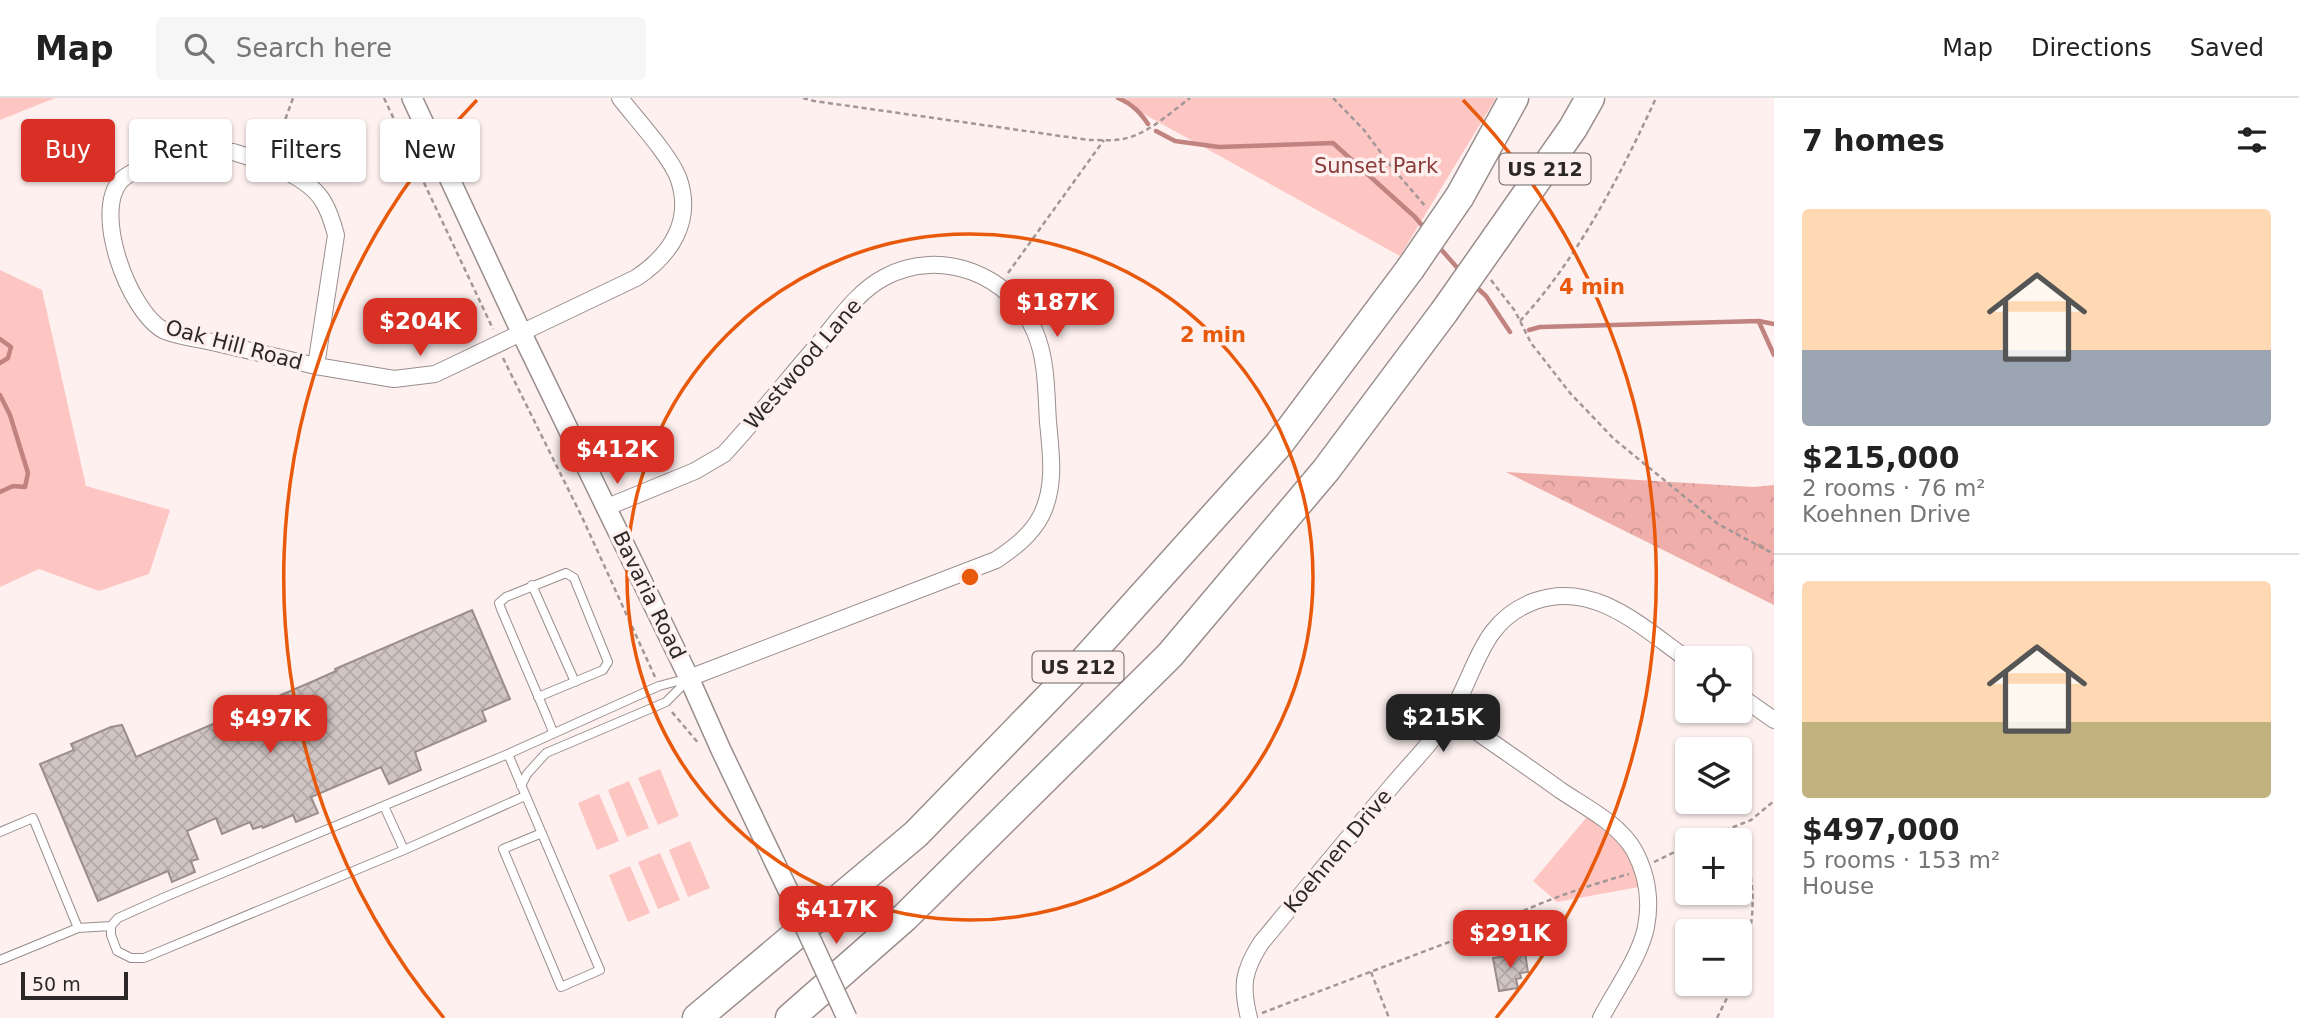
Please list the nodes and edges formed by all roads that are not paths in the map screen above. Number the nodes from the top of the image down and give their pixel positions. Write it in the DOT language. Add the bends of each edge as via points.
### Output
graph roads {
  1 [pos="412,98"];
  2 [pos="620,98"];
  3 [pos="1514,98"];
  4 [pos="1590,98"];
  5 [pos="522,334"];
  6 [pos="316,366"];
  7 [pos="605,508"];
  8 [pos="532,585"];
  9 [pos="1675,651"];
  10 [pos="689,678"];
  11 [pos="575,682"];
  12 [pos="538,697"];
  13 [pos="1752,704"];
  14 [pos="1451,714"];
  15 [pos="1774,720"];
  16 [pos="554,732"];
  17 [pos="539,739"];
  18 [pos="508,754"];
  19 [pos="546,754"];
  20 [pos="521,786"];
  21 [pos="525,796"];
  22 [pos="384,806"];
  23 [pos="0,832"];
  24 [pos="542,833"];
  25 [pos="404,850"];
  26 [pos="111,926"];
  27 [pos="78,928"];
  28 [pos="0,960"];
  29 [pos="698,1018"];
  30 [pos="790,1018"];
  31 [pos="847,1018"];
  32 [pos="1249,1018"];
  33 [pos="1601,1018"];
  1 -- 5 [label="street, Bavaria Road"];
  2 -- 5 [label="street, Oak Hill Road" via="677,176 682,214 677,234 652,268"];
  3 -- 29 [label="highway, US 212, bridge" via="1460,196 1410,270 1279,444 1082,663 916,834"];
  4 -- 30 [label="highway, US 212, bridge" via="1444,312 1326,470 1170,655 905,917"];
  5 -- 6 [label="street, Oak Hill Road" via="435,374 394,379"];
  5 -- 7 [label="street, Bavaria Road"];
  6 -- 6 [label="street, Oak Hill Road" via="164,330 144,313 118,259 109,214 110,199 124,177 185,155 233,152 269,163 301,180 323,201 336,235"];
  7 -- 10 [label="street, Bavaria Road"];
  7 -- 10 [label="street, Westwood Lane" via="724,454 854,301 885,277 923,265 965,268 999,286 1024,311 1035,332 1042,355 1052,471 1049,497 1029,533 996,559"];
  8 -- 11 [label="lane"];
  8 -- 11 [label="lane" via="563,572 574,578 608,662 603,670"];
  8 -- 12 [label="lane" via="499,603"];
  9 -- 14 [label="street, Koehnen Drive" via="1601,602 1579,596 1535,601 1501,623 1483,644"];
  10 -- 16 [label="lane" via="659,686"];
  10 -- 19 [label="lane" via="666,702"];
  10 -- 31 [label="street, Bavaria Road, bridge"];
  11 -- 12 [label="lane"];
  12 -- 16 [label="lane"];
  13 -- 15 [label="street"];
  14 -- 32 [label="street, Koehnen Drive" via="1256,951 1244,977"];
  14 -- 33 [label="street" via="1608,823 1633,849 1647,887 1645,931"];
  16 -- 17 [label="lane"];
  17 -- 18 [label="lane"];
  17 -- 19 [label="lane"];
  18 -- 20 [label="lane"];
  18 -- 22 [label="lane"];
  19 -- 20 [label="lane"];
  20 -- 21 [label="lane"];
  21 -- 24 [label="lane"];
  21 -- 25 [label="lane"];
  22 -- 25 [label="lane"];
  22 -- 26 [label="lane" via="165,897 118,918"];
  23 -- 27 [label="lane" via="33,818"];
  24 -- 24 [label="lane" via="600,970 561,987 503,849"];
  25 -- 26 [label="lane" via="144,958 117,951"];
  26 -- 27 [label="lane"];
  27 -- 28 [label="lane"];
}
